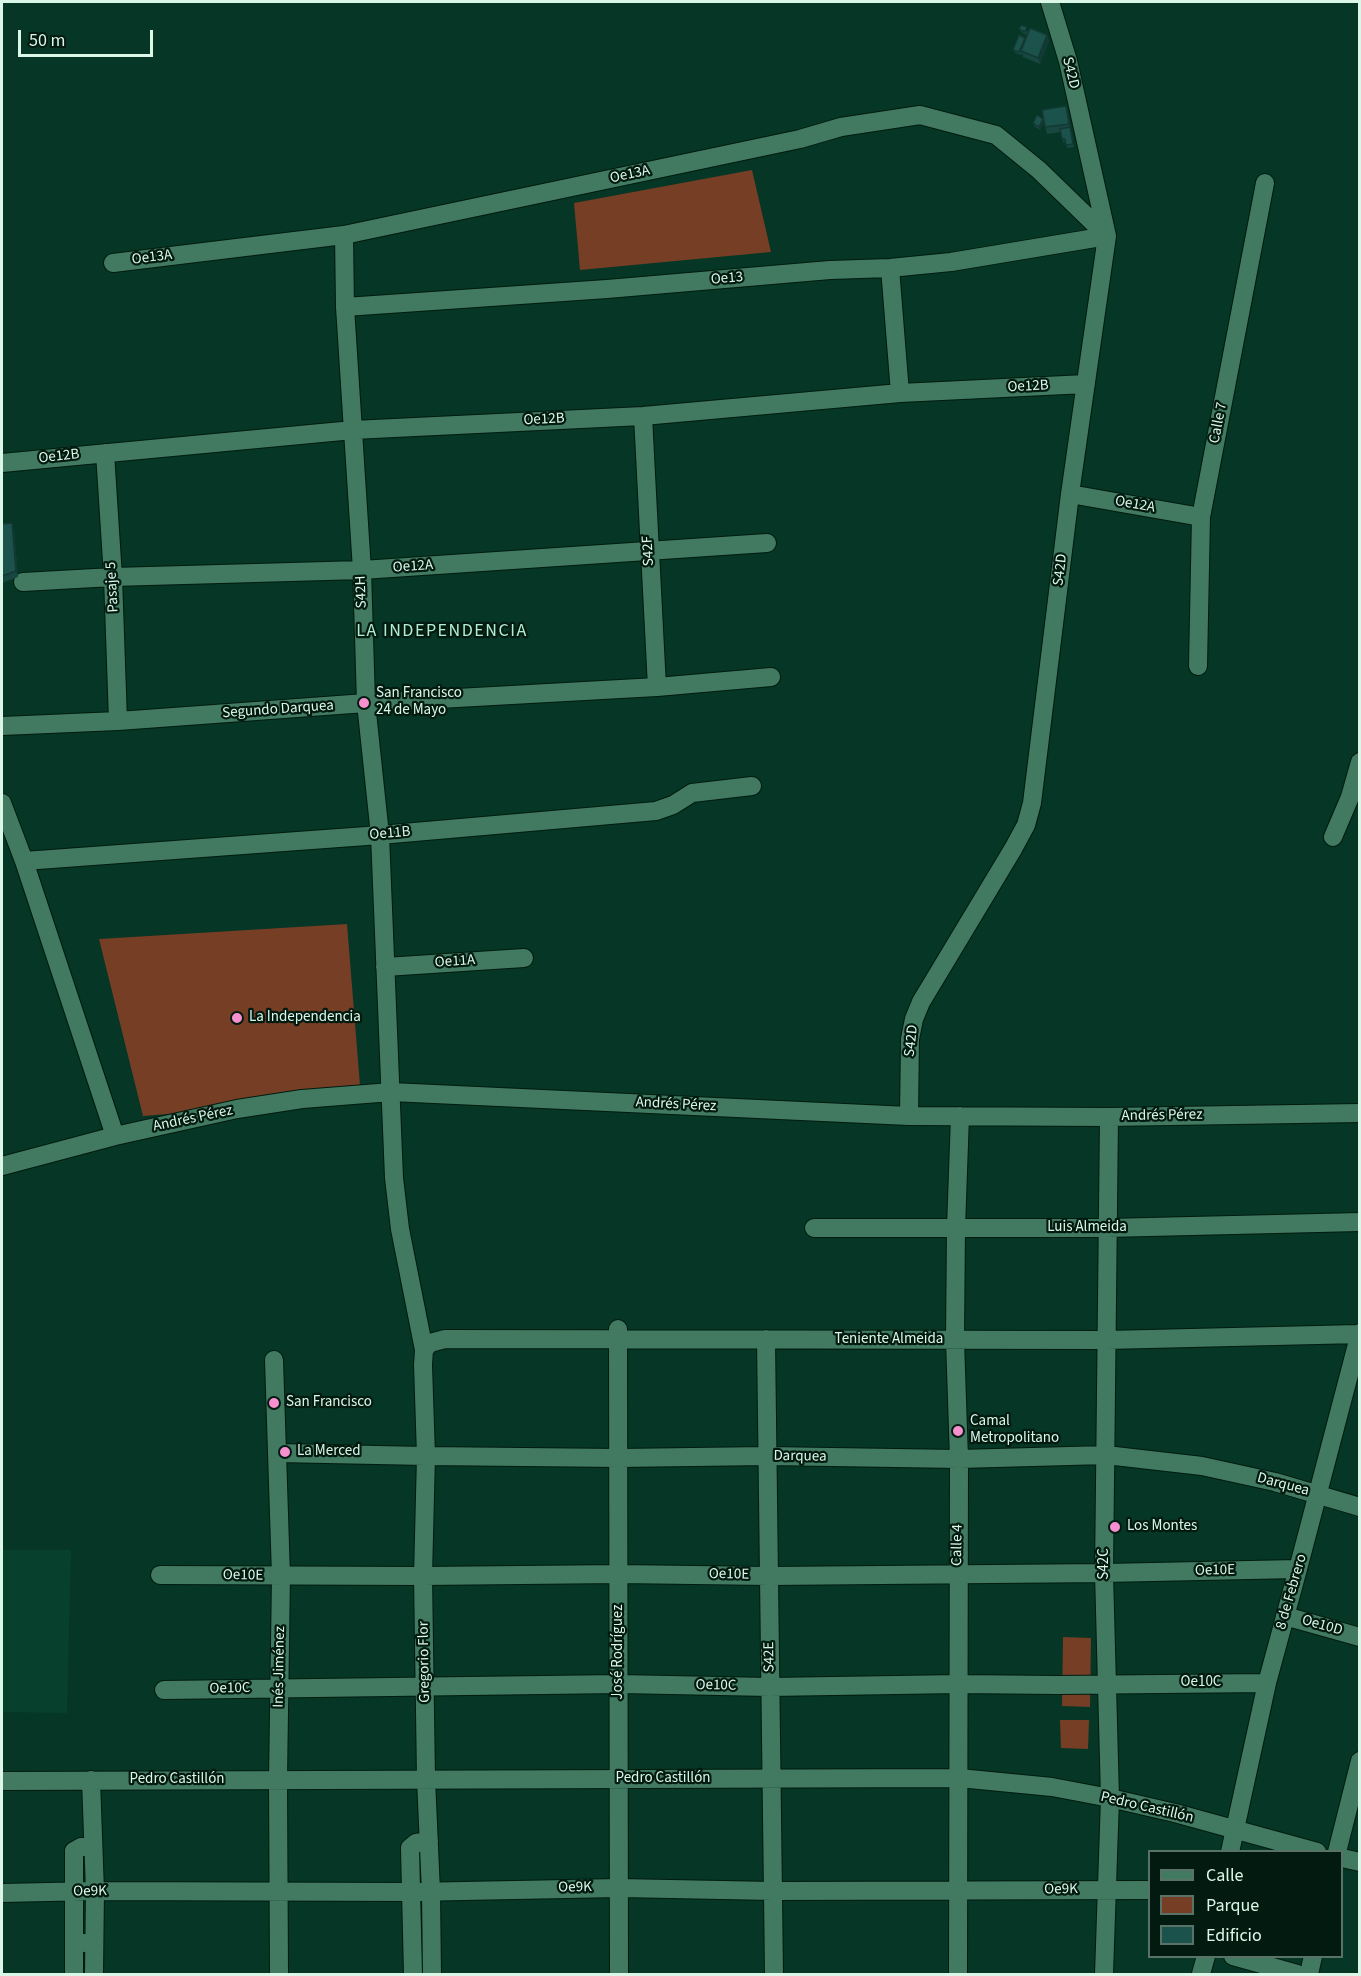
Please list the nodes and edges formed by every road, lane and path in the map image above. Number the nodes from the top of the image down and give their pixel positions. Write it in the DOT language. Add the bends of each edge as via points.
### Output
graph roads {
  1 [pos="1050,2"];
  2 [pos="1265,183"];
  3 [pos="344,235"];
  4 [pos="1107,236"];
  5 [pos="113,263"];
  6 [pos="890,268"];
  7 [pos="345,307"];
  8 [pos="1086,384"];
  9 [pos="900,393"];
  10 [pos="643,416"];
  11 [pos="353,430"];
  12 [pos="105,453"];
  13 [pos="2,463"];
  14 [pos="1070,494"];
  15 [pos="1201,517"];
  16 [pos="766,543"];
  17 [pos="649,552"];
  18 [pos="362,570"];
  19 [pos="113,577"];
  20 [pos="22,582"];
  21 [pos="1198,666"];
  22 [pos="771,677"];
  23 [pos="657,687"];
  24 [pos="366,703"];
  25 [pos="118,721"];
  26 [pos="2,726"];
  27 [pos="1359,762"];
  28 [pos="752,786"];
  29 [pos="2,803"];
  30 [pos="380,835"];
  31 [pos="1333,837"];
  32 [pos="24,861"];
  33 [pos="524,957"];
  34 [pos="385,967"];
  35 [pos="391,1092"];
  36 [pos="1359,1113"];
  37 [pos="909,1116"];
  38 [pos="960,1116"];
  39 [pos="1109,1117"];
  40 [pos="115,1136"];
  41 [pos="2,1166"];
  42 [pos="1359,1222"];
  43 [pos="814,1228"];
  44 [pos="956,1228"];
  45 [pos="1107,1228"];
  46 [pos="1359,1334"];
  47 [pos="618,1335"];
  48 [pos="766,1340"];
  49 [pos="956,1340"];
  50 [pos="1107,1340"];
  51 [pos="424,1350"];
  52 [pos="274,1360"];
  53 [pos="277,1453"];
  54 [pos="1106,1455"];
  55 [pos="426,1456"];
  56 [pos="767,1456"];
  57 [pos="619,1458"];
  58 [pos="959,1459"];
  59 [pos="1318,1494"];
  60 [pos="1359,1507"];
  61 [pos="1298,1569"];
  62 [pos="958,1573"];
  63 [pos="1104,1573"];
  64 [pos="619,1574"];
  65 [pos="159,1575"];
  66 [pos="281,1576"];
  67 [pos="423,1576"];
  68 [pos="769,1576"];
  69 [pos="1285,1616"];
  70 [pos="1359,1637"];
  71 [pos="959,1683"];
  72 [pos="1267,1683"];
  73 [pos="619,1684"];
  74 [pos="1106,1684"];
  75 [pos="426,1687"];
  76 [pos="770,1687"];
  77 [pos="281,1688"];
  78 [pos="164,1690"];
  79 [pos="1359,1761"];
  80 [pos="959,1778"];
  81 [pos="426,1779"];
  82 [pos="619,1779"];
  83 [pos="772,1779"];
  84 [pos="91,1780"];
  85 [pos="278,1780"];
  86 [pos="2,1781"];
  87 [pos="1110,1798"];
  88 [pos="1235,1830"];
  89 [pos="429,1841"];
  90 [pos="93,1847"];
  91 [pos="1230,1850"];
  92 [pos="1313,1850"];
  93 [pos="1337,1850"];
  94 [pos="1343,1858"];
  95 [pos="1359,1862"];
  96 [pos="619,1888"];
  97 [pos="1107,1889"];
  98 [pos="1148,1890"];
  99 [pos="95,1891"];
  100 [pos="773,1891"];
  101 [pos="958,1891"];
  102 [pos="74,1892"];
  103 [pos="279,1892"];
  104 [pos="412,1892"];
  105 [pos="431,1892"];
  106 [pos="2,1893"];
  107 [pos="94,1942"];
  108 [pos="74,1943"];
  109 [pos="412,1952"];
  110 [pos="432,1952"];
  111 [pos="1205,1958"];
  112 [pos="1240,1958"];
  113 [pos="1313,1958"];
  114 [pos="74,1974"];
  115 [pos="94,1974"];
  116 [pos="279,1974"];
  117 [pos="413,1974"];
  118 [pos="432,1974"];
  119 [pos="619,1974"];
  120 [pos="774,1974"];
  121 [pos="958,1974"];
  122 [pos="1104,1974"];
  123 [pos="1201,1974"];
  124 [pos="1297,1974"];
  125 [pos="1309,1974"];
  1 -- 4 [label="street, S42D" via="1068,61"];
  2 -- 15 [label="street, Calle 7"];
  3 -- 4 [label="street, Oe13A" via="800,139 841,127 921,115 996,135 1040,170"];
  3 -- 5 [label="street, Oe13A"];
  3 -- 7 [label="street, S42H"];
  4 -- 6 [label="street, Oe13"];
  4 -- 8 [label="street, S42D"];
  6 -- 7 [label="street, Oe13"];
  6 -- 9 [label="street"];
  7 -- 11 [label="street, S42H"];
  8 -- 9 [label="street, Oe12B"];
  8 -- 14 [label="street, S42D"];
  9 -- 10 [label="street, Oe12B"];
  10 -- 11 [label="street, Oe12B"];
  10 -- 17 [label="street, S42F"];
  11 -- 12 [label="street, Oe12B"];
  11 -- 18 [label="street, S42H"];
  12 -- 13 [label="street, Oe12B"];
  12 -- 19 [label="street, Pasaje 5"];
  14 -- 15 [label="street, Oe12A"];
  14 -- 37 [label="street, S42D" via="1032,803 1013,849 918,1010 910,1039"];
  15 -- 21 [label="street, Calle 7"];
  16 -- 17 [label="street, Oe12A"];
  17 -- 18 [label="street, Oe12A"];
  17 -- 23 [label="street, S42F"];
  18 -- 19 [label="street, Oe12A"];
  18 -- 24 [label="street, S42H"];
  19 -- 20 [label="street, Oe12A"];
  19 -- 25 [label="street, Pasaje 5"];
  22 -- 23 [label="street, Segundo Darquea"];
  23 -- 24 [label="street, Segundo Darquea"];
  24 -- 25 [label="street, Segundo Darquea"];
  24 -- 30 [label="street, S42H"];
  25 -- 26 [label="street, Segundo Darquea"];
  27 -- 31 [label="street"];
  28 -- 30 [label="street, Oe11B" via="692,793 673,806 656,811"];
  29 -- 32 [label="street"];
  30 -- 32 [label="street, Oe11B"];
  30 -- 34 [label="street, S42H"];
  32 -- 40 [label="street"];
  33 -- 34 [label="street, Oe11A"];
  34 -- 35 [label="street, S42H"];
  35 -- 37 [label="street, Andrés Pérez"];
  35 -- 40 [label="street, Andrés Pérez" via="237,1109"];
  35 -- 51 [label="street, S42H" via="400,1229"];
  36 -- 39 [label="street, Andrés Pérez"];
  37 -- 38 [label="street, Andrés Pérez"];
  38 -- 39 [label="street, Andrés Pérez"];
  38 -- 44 [label="street, Calle 4"];
  39 -- 45 [label="street, S42C"];
  40 -- 41 [label="street, Andrés Pérez"];
  42 -- 45 [label="street, Luis Almeida"];
  43 -- 44 [label="street, Luis Almeida"];
  44 -- 45 [label="street, Luis Almeida"];
  44 -- 49 [label="street, Calle 4"];
  45 -- 50 [label="street, S42C"];
  46 -- 50 [label="street, Teniente Almeida"];
  46 -- 59 [label="street, 8 de Febrero"];
  47 -- 48 [label="street, Teniente Almeida"];
  47 -- 51 [label="street, Teniente Almeida" via="446,1339 430,1343"];
  47 -- 57 [label="street, José Rodríguez"];
  48 -- 49 [label="street, Teniente Almeida"];
  48 -- 56 [label="street, S42E"];
  49 -- 50 [label="street, Teniente Almeida"];
  49 -- 58 [label="street, Calle 4"];
  50 -- 54 [label="street, S42C"];
  51 -- 55 [label="street, Gregorio Flor"];
  52 -- 53 [label="street, Inés Jiménez"];
  53 -- 55 [label="street, Darquea"];
  53 -- 66 [label="street, Inés Jiménez"];
  54 -- 58 [label="street, Darquea"];
  54 -- 59 [label="street, Darquea" via="1202,1466"];
  54 -- 63 [label="street, S42C"];
  55 -- 57 [label="street, Darquea"];
  55 -- 67 [label="street, Gregorio Flor"];
  56 -- 57 [label="street, Darquea"];
  56 -- 58 [label="street, Darquea"];
  56 -- 68 [label="street, S42E"];
  57 -- 64 [label="street, José Rodríguez"];
  58 -- 62 [label="street, Calle 4"];
  59 -- 60 [label="street"];
  59 -- 61 [label="street, 8 de Febrero"];
  61 -- 63 [label="street, Oe10E"];
  61 -- 69 [label="street, 8 de Febrero"];
  62 -- 63 [label="street, Oe10E"];
  62 -- 68 [label="street, Oe10E"];
  62 -- 71 [label="street, Calle 4"];
  63 -- 74 [label="street, S42C"];
  64 -- 67 [label="street, Oe10E"];
  64 -- 68 [label="street, Oe10E"];
  64 -- 73 [label="street, José Rodríguez"];
  65 -- 66 [label="street, Oe10E"];
  66 -- 67 [label="street, Oe10E"];
  66 -- 77 [label="street, Inés Jiménez"];
  67 -- 75 [label="street, Gregorio Flor"];
  68 -- 76 [label="street, S42E"];
  69 -- 70 [label="street, Oe10D"];
  69 -- 72 [label="street, 8 de Febrero"];
  71 -- 74 [label="street, Oe10C"];
  71 -- 76 [label="street, Oe10C"];
  71 -- 80 [label="street, Calle 4"];
  72 -- 74 [label="street, Oe10C"];
  72 -- 88 [label="street, 8 de Febrero"];
  73 -- 75 [label="street, Oe10C"];
  73 -- 76 [label="street, Oe10C"];
  73 -- 82 [label="street, José Rodríguez"];
  74 -- 87 [label="street, S42C"];
  75 -- 77 [label="street, Oe10C"];
  75 -- 81 [label="street, Gregorio Flor"];
  76 -- 83 [label="street, S42E"];
  77 -- 78 [label="street, Oe10C"];
  77 -- 85 [label="street, Inés Jiménez"];
  79 -- 93 [label="street"];
  80 -- 83 [label="street, Pedro Castillón"];
  80 -- 87 [label="street, Pedro Castillón"];
  80 -- 101 [label="street, Calle 4"];
  81 -- 82 [label="street, Pedro Castillón"];
  81 -- 85 [label="street, Pedro Castillón"];
  81 -- 89 [label="street, Gregorio Flor"];
  82 -- 83 [label="street, Pedro Castillón"];
  82 -- 96 [label="street, José Rodríguez"];
  83 -- 100 [label="street, S42E"];
  84 -- 85 [label="street, Pedro Castillón"];
  84 -- 86 [label="street, Pedro Castillón"];
  84 -- 90 [label="street"];
  85 -- 103 [label="street, Inés Jiménez"];
  87 -- 88 [label="street, Pedro Castillón"];
  87 -- 97 [label="street, S42C"];
  88 -- 91 [label="street, 8 de Febrero"];
  88 -- 92 [label="street, Pedro Castillón"];
  89 -- 104 [label="street" via="410,1848"];
  89 -- 105 [label="street, Gregorio Flor"];
  90 -- 99 [label="street"];
  90 -- 102 [label="street" via="74,1851"];
  94 -- 95 [label="street"];
  96 -- 100 [label="street, Oe9K"];
  96 -- 105 [label="street, Oe9K"];
  96 -- 119 [label="street, José Rodríguez"];
  97 -- 98 [label="street, Oe9K"];
  97 -- 101 [label="street, Oe9K"];
  97 -- 122 [label="street, S42C"];
  99 -- 102 [label="street, Oe9K"];
  99 -- 103 [label="street, Oe9K"];
  99 -- 107 [label="street"];
  100 -- 101 [label="street, Oe9K"];
  100 -- 120 [label="street, S42E"];
  101 -- 121 [label="street, Calle 4"];
  102 -- 106 [label="street, Oe9K"];
  102 -- 108 [label="street"];
  103 -- 104 [label="street, Oe9K"];
  103 -- 116 [label="street, Inés Jiménez"];
  104 -- 105 [label="street, Oe9K"];
  104 -- 109 [label="street"];
  105 -- 110 [label="street, Gregorio Flor"];
  107 -- 108 [label="street"];
  107 -- 115 [label="street"];
  108 -- 114 [label="street"];
  109 -- 110 [label="street"];
  109 -- 117 [label="street"];
  110 -- 118 [label="street, Gregorio Flor"];
  111 -- 123 [label="street"];
  112 -- 124 [label="street"];
  113 -- 125 [label="street"];
}
